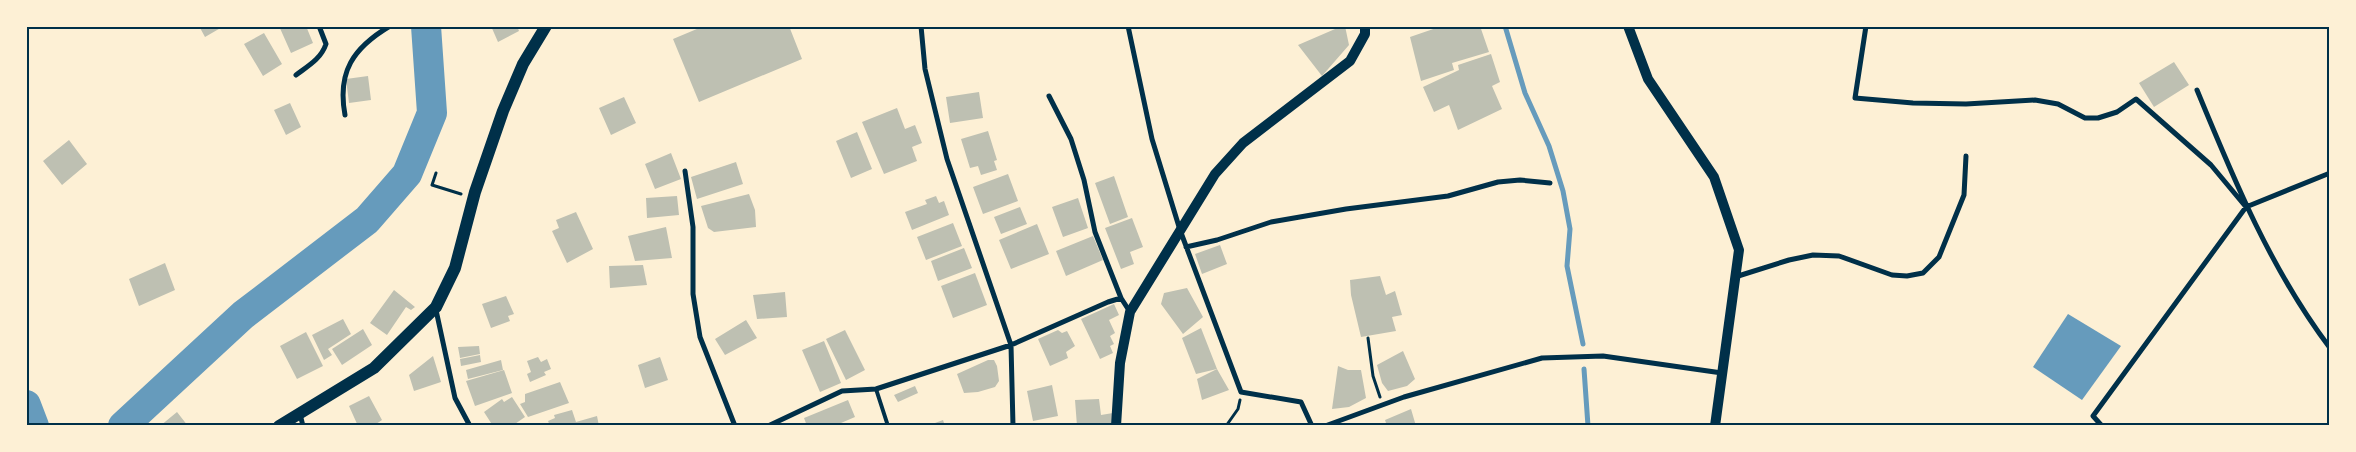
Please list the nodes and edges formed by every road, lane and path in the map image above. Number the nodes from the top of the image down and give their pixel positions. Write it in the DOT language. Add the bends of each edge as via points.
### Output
graph roads {
  1 [pos="320,26"];
  2 [pos="390,26"];
  3 [pos="546,26"];
  4 [pos="921,26"];
  5 [pos="1128,26"];
  6 [pos="1365,26"];
  7 [pos="1628,26"];
  8 [pos="1866,26"];
  9 [pos="296,75"];
  10 [pos="2197,90"];
  11 [pos="1049,96"];
  12 [pos="345,115"];
  13 [pos="1966,156"];
  14 [pos="684,171"];
  15 [pos="2330,172"];
  16 [pos="436,173"];
  17 [pos="1550,183"];
  18 [pos="473,198"];
  19 [pos="2246,207"];
  20 [pos="1180,230"];
  21 [pos="1186,247"];
  22 [pos="1735,277"];
  23 [pos="1121,298"];
  24 [pos="436,307"];
  25 [pos="1130,312"];
  26 [pos="1368,338"];
  27 [pos="1011,345"];
  28 [pos="2330,348"];
  29 [pos="1722,373"];
  30 [pos="876,390"];
  31 [pos="1241,392"];
  32 [pos="1383,405"];
  33 [pos="302,420"];
  34 [pos="279,426"];
  35 [pos="470,426"];
  36 [pos="735,426"];
  37 [pos="768,426"];
  38 [pos="888,426"];
  39 [pos="1013,426"];
  40 [pos="1116,426"];
  41 [pos="1226,426"];
  42 [pos="1312,426"];
  43 [pos="1325,426"];
  44 [pos="1715,426"];
  45 [pos="2102,426"];
  1 -- 9 [label="street" via="326,44 324,52"];
  2 -- 12 [label="street" via="363,46 346,72 342,82"];
  3 -- 18 [label="main road" via="523,64 503,111"];
  4 -- 27 [label="street" via="925,69 948,159"];
  5 -- 20 [label="street" via="1152,139"];
  6 -- 20 [label="main road" via="1365,34 1350,61 1243,143 1215,174"];
  7 -- 22 [label="main road" via="1648,79 1714,178 1739,250"];
  8 -- 19 [label="street" via="1855,98 1931,104 2035,100 2058,104 2085,118 2117,112 2136,99 2211,165"];
  10 -- 19 [label="street"];
  11 -- 23 [label="street" via="1071,139 1095,232"];
  13 -- 22 [label="street" via="1964,195 1938,257 1923,273 1892,275 1839,256 1813,255"];
  14 -- 36 [label="street" via="693,227 692,294 700,337"];
  15 -- 19 [label="street"];
  16 -- 18 [label="path" via="432,185"];
  17 -- 21 [label="street" via="1498,182 1448,196 1271,222"];
  18 -- 24 [label="main road" via="455,268"];
  19 -- 28 [label="street" via="2306,316"];
  19 -- 45 [label="street" via="2094,416"];
  20 -- 21 [label="street"];
  20 -- 25 [label="main road"];
  21 -- 31 [label="street"];
  22 -- 29 [label="main road"];
  23 -- 25 [label="street"];
  23 -- 27 [label="street"];
  24 -- 33 [label="main road" via="374,368"];
  24 -- 35 [label="street" via="455,398"];
  25 -- 40 [label="main road" via="1120,363"];
  26 -- 32 [label="path" via="1373,376"];
  27 -- 30 [label="street"];
  27 -- 39 [label="street"];
  29 -- 32 [label="street" via="1603,356 1542,358 1455,381"];
  29 -- 44 [label="main road"];
  30 -- 37 [label="street" via="842,391"];
  30 -- 38 [label="lane"];
  31 -- 41 [label="path" via="1238,409"];
  31 -- 42 [label="street" via="1301,402"];
  32 -- 43 [label="street"];
  33 -- 34 [label="main road"];
}
